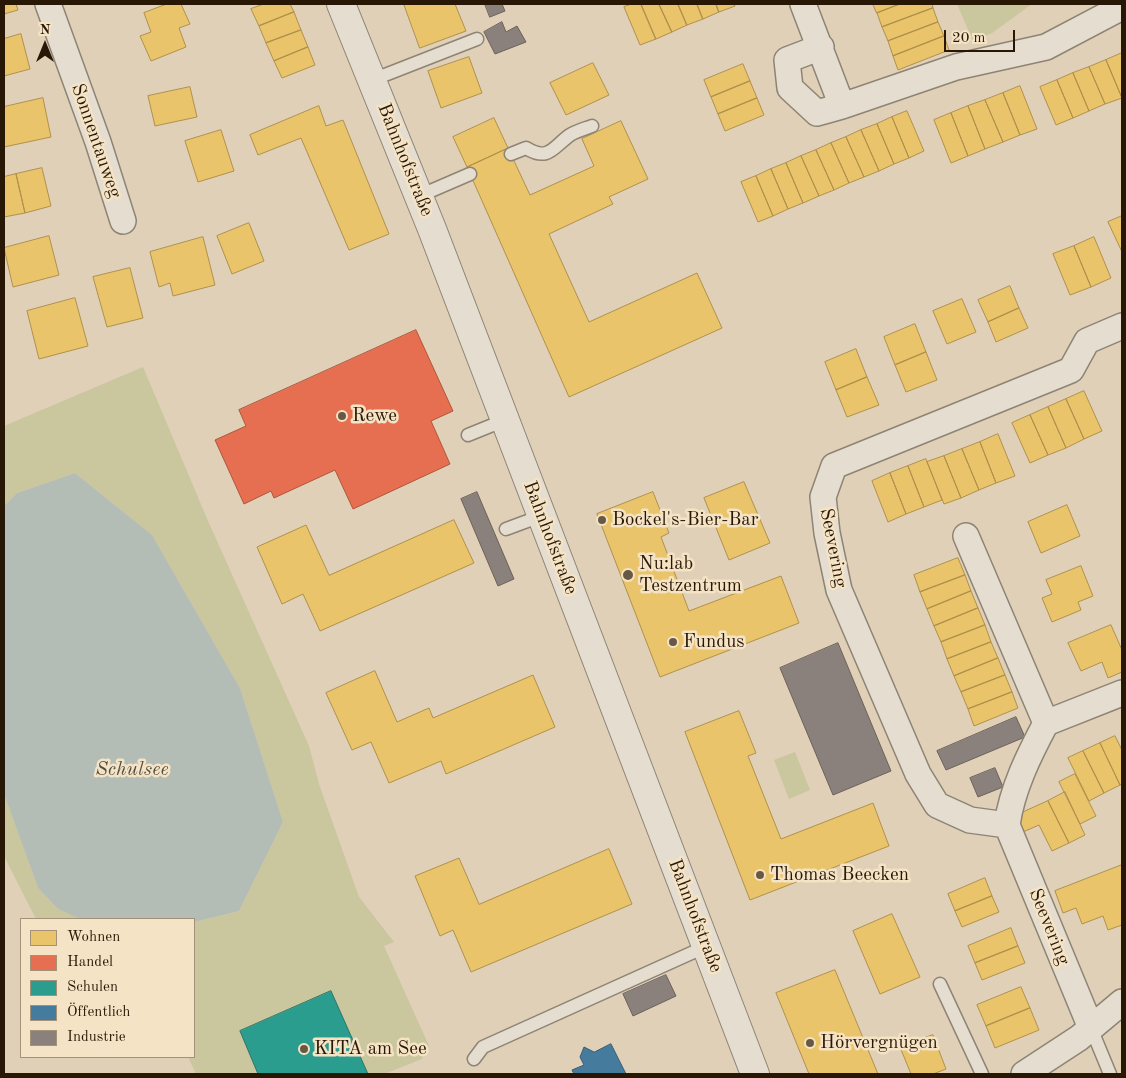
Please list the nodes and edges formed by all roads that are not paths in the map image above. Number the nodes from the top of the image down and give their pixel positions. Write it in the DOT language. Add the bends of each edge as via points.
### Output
graph roads {
  1 [pos="48,4"];
  2 [pos="341,4"];
  3 [pos="803,4"];
  4 [pos="1122,7"];
  5 [pos="477,39"];
  6 [pos="821,47"];
  7 [pos="372,80"];
  8 [pos="842,106"];
  9 [pos="592,126"];
  10 [pos="511,154"];
  11 [pos="470,174"];
  12 [pos="419,196"];
  13 [pos="123,221"];
  14 [pos="1122,326"];
  15 [pos="505,420"];
  16 [pos="468,435"];
  17 [pos="541,516"];
  18 [pos="506,529"];
  19 [pos="966,536"];
  20 [pos="1122,693"];
  21 [pos="1046,723"];
  22 [pos="1007,825"];
  23 [pos="707,946"];
  24 [pos="940,984"];
  25 [pos="1122,1002"];
  26 [pos="1091,1028"];
  27 [pos="474,1059"];
  28 [pos="755,1074"];
  29 [pos="982,1074"];
  30 [pos="1024,1074"];
  31 [pos="1110,1074"];
  1 -- 13 [label="street, Sonnentauweg"];
  2 -- 7 [label="street, Bahnhofstraße"];
  3 -- 6 [label="street"];
  4 -- 8 [label="street" via="1046,47 956,67"];
  5 -- 7 [label="lane"];
  6 -- 8 [label="street"];
  6 -- 8 [label="street" via="787,60 790,88 817,114"];
  7 -- 12 [label="street, Bahnhofstraße"];
  9 -- 10 [label="lane" via="569,136 550,152 535,154 526,148"];
  11 -- 12 [label="lane"];
  12 -- 15 [label="street, Bahnhofstraße"];
  14 -- 22 [label="street, Seevering" via="1087,341 1071,370 834,466 824,497 827,532 839,590 918,774 937,805 970,820"];
  15 -- 16 [label="lane"];
  15 -- 17 [label="street, Bahnhofstraße"];
  17 -- 18 [label="lane"];
  17 -- 23 [label="street, Bahnhofstraße"];
  19 -- 21 [label="street"];
  20 -- 21 [label="street"];
  21 -- 22 [label="street" via="1010,804"];
  22 -- 26 [label="street, Seevering"];
  23 -- 27 [label="lane" via="483,1047"];
  23 -- 28 [label="street, Bahnhofstraße"];
  24 -- 29 [label="lane"];
  25 -- 26 [label="street"];
  26 -- 30 [label="street"];
  26 -- 31 [label="lane"];
}
